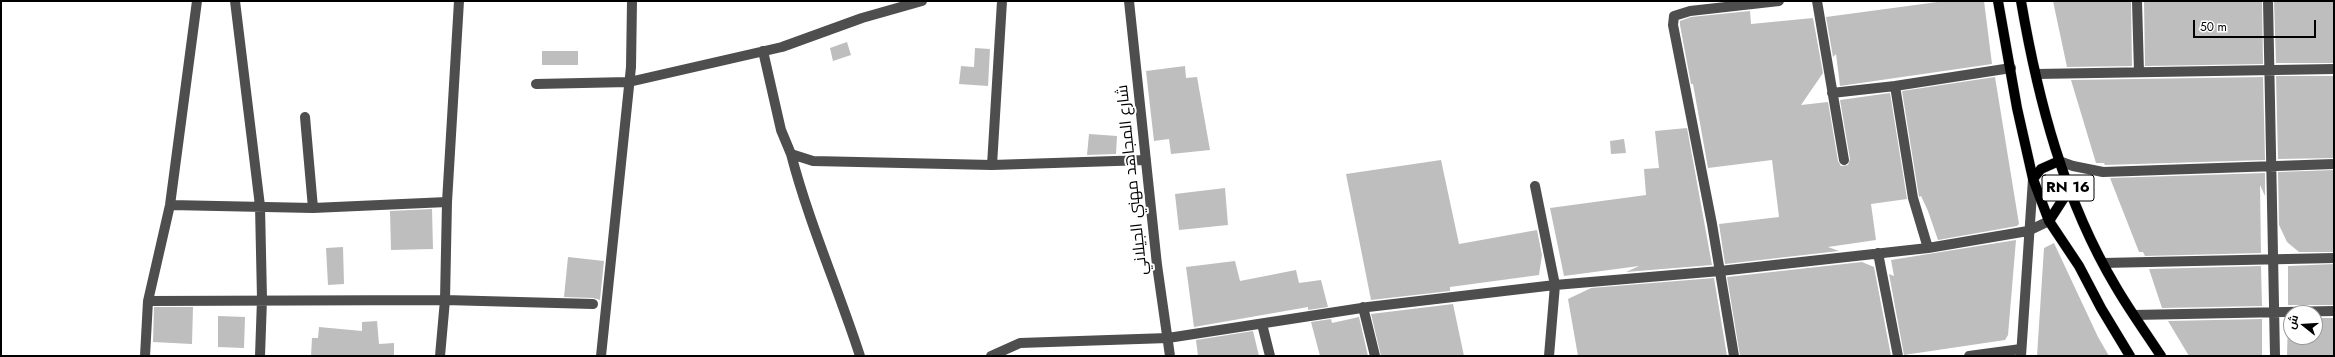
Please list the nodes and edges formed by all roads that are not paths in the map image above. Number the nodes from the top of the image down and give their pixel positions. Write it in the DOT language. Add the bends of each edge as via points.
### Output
graph roads {
  1 [pos="197,1"];
  2 [pos="235,1"];
  3 [pos="459,1"];
  4 [pos="632,1"];
  5 [pos="922,1"];
  6 [pos="1002,1"];
  7 [pos="1129,1"];
  8 [pos="1779,1"];
  9 [pos="1816,1"];
  10 [pos="1998,1"];
  11 [pos="2021,1"];
  12 [pos="2137,1"];
  13 [pos="2268,1"];
  14 [pos="763,51"];
  15 [pos="2011,68"];
  16 [pos="2269,69"];
  17 [pos="2334,69"];
  18 [pos="2140,72"];
  19 [pos="2036,74"];
  20 [pos="629,82"];
  21 [pos="536,84"];
  22 [pos="1895,86"];
  23 [pos="1832,93"];
  24 [pos="305,117"];
  25 [pos="791,154"];
  26 [pos="1146,160"];
  27 [pos="1844,160"];
  28 [pos="2059,161"];
  29 [pos="2334,164"];
  30 [pos="992,165"];
  31 [pos="2270,165"];
  32 [pos="2033,179"];
  33 [pos="1535,186"];
  34 [pos="2069,190"];
  35 [pos="447,202"];
  36 [pos="170,206"];
  37 [pos="260,206"];
  38 [pos="313,208"];
  39 [pos="2049,221"];
  40 [pos="2028,231"];
  41 [pos="1928,248"];
  42 [pos="1878,253"];
  43 [pos="2334,258"];
  44 [pos="2274,260"];
  45 [pos="2104,263"];
  46 [pos="1720,271"];
  47 [pos="1555,285"];
  48 [pos="262,299"];
  49 [pos="445,300"];
  50 [pos="148,301"];
  51 [pos="593,304"];
  52 [pos="1363,308"];
  53 [pos="2334,311"];
  54 [pos="2275,312"];
  55 [pos="2134,315"];
  56 [pos="1262,324"];
  57 [pos="1168,338"];
  58 [pos="2021,352"];
  59 [pos="145,356"];
  60 [pos="260,356"];
  61 [pos="440,356"];
  62 [pos="601,356"];
  63 [pos="860,356"];
  64 [pos="991,356"];
  65 [pos="1170,356"];
  66 [pos="1270,356"];
  67 [pos="1375,356"];
  68 [pos="1549,356"];
  69 [pos="1734,356"];
  70 [pos="1898,356"];
  71 [pos="1969,356"];
  72 [pos="2130,356"];
  73 [pos="2161,356"];
  74 [pos="2275,356"];
  1 -- 36 [label="street"];
  2 -- 37 [label="street"];
  3 -- 35 [label="street"];
  4 -- 20 [label="street"];
  5 -- 14 [label="street"];
  6 -- 30 [label="street"];
  7 -- 26 [label="street, شارع المجاهد مهني الجيلاني"];
  8 -- 46 [label="street" via="1690,11 1674,16"];
  9 -- 23 [label="street"];
  10 -- 15 [label="main road, RN 16"];
  11 -- 19 [label="main road, RN 16"];
  12 -- 18 [label="street"];
  13 -- 16 [label="street"];
  14 -- 20 [label="street"];
  14 -- 25 [label="street" via="781,130"];
  15 -- 22 [label="street"];
  15 -- 32 [label="main road, RN 16" via="2016,108"];
  16 -- 17 [label="street"];
  16 -- 18 [label="street"];
  16 -- 31 [label="street"];
  18 -- 19 [label="street"];
  19 -- 28 [label="main road, RN 16"];
  20 -- 21 [label="street"];
  20 -- 62 [label="street"];
  22 -- 23 [label="street"];
  22 -- 41 [label="street" via="1912,198"];
  23 -- 27 [label="street"];
  24 -- 38 [label="street"];
  25 -- 30 [label="street" via="813,161"];
  25 -- 63 [label="street" via="802,194"];
  26 -- 30 [label="street"];
  26 -- 57 [label="street, شارع المجاهد مهني الجيلاني"];
  28 -- 31 [label="street" via="2103,172"];
  28 -- 32 [label="main road" via="2041,169"];
  28 -- 34 [label="main road, RN 16"];
  29 -- 31 [label="street"];
  31 -- 44 [label="street"];
  32 -- 39 [label="main road, RN 16"];
  32 -- 40 [label="street"];
  33 -- 47 [label="street"];
  34 -- 39 [label="main road"];
  34 -- 45 [label="main road, RN 16"];
  35 -- 38 [label="street"];
  35 -- 49 [label="street"];
  36 -- 37 [label="street"];
  36 -- 50 [label="street"];
  37 -- 38 [label="street"];
  37 -- 48 [label="street"];
  39 -- 40 [label="street"];
  39 -- 72 [label="main road, RN 16" via="2079,266"];
  40 -- 41 [label="street"];
  40 -- 58 [label="street"];
  41 -- 42 [label="street"];
  42 -- 46 [label="street"];
  42 -- 70 [label="street"];
  43 -- 44 [label="street"];
  44 -- 45 [label="street"];
  44 -- 54 [label="street"];
  45 -- 55 [label="main road, RN 16"];
  46 -- 47 [label="street"];
  46 -- 69 [label="street"];
  47 -- 52 [label="street"];
  47 -- 68 [label="street"];
  48 -- 49 [label="street"];
  48 -- 50 [label="street"];
  48 -- 60 [label="street"];
  49 -- 51 [label="street"];
  49 -- 61 [label="street"];
  50 -- 59 [label="street"];
  52 -- 56 [label="street"];
  52 -- 67 [label="street"];
  53 -- 54 [label="street"];
  54 -- 55 [label="street"];
  54 -- 74 [label="street"];
  55 -- 73 [label="main road, RN 16"];
  56 -- 57 [label="street"];
  56 -- 66 [label="street"];
  57 -- 64 [label="street" via="1020,344"];
  57 -- 65 [label="street, شارع المجاهد مهني الجيلاني"];
  58 -- 71 [label="street"];
}
